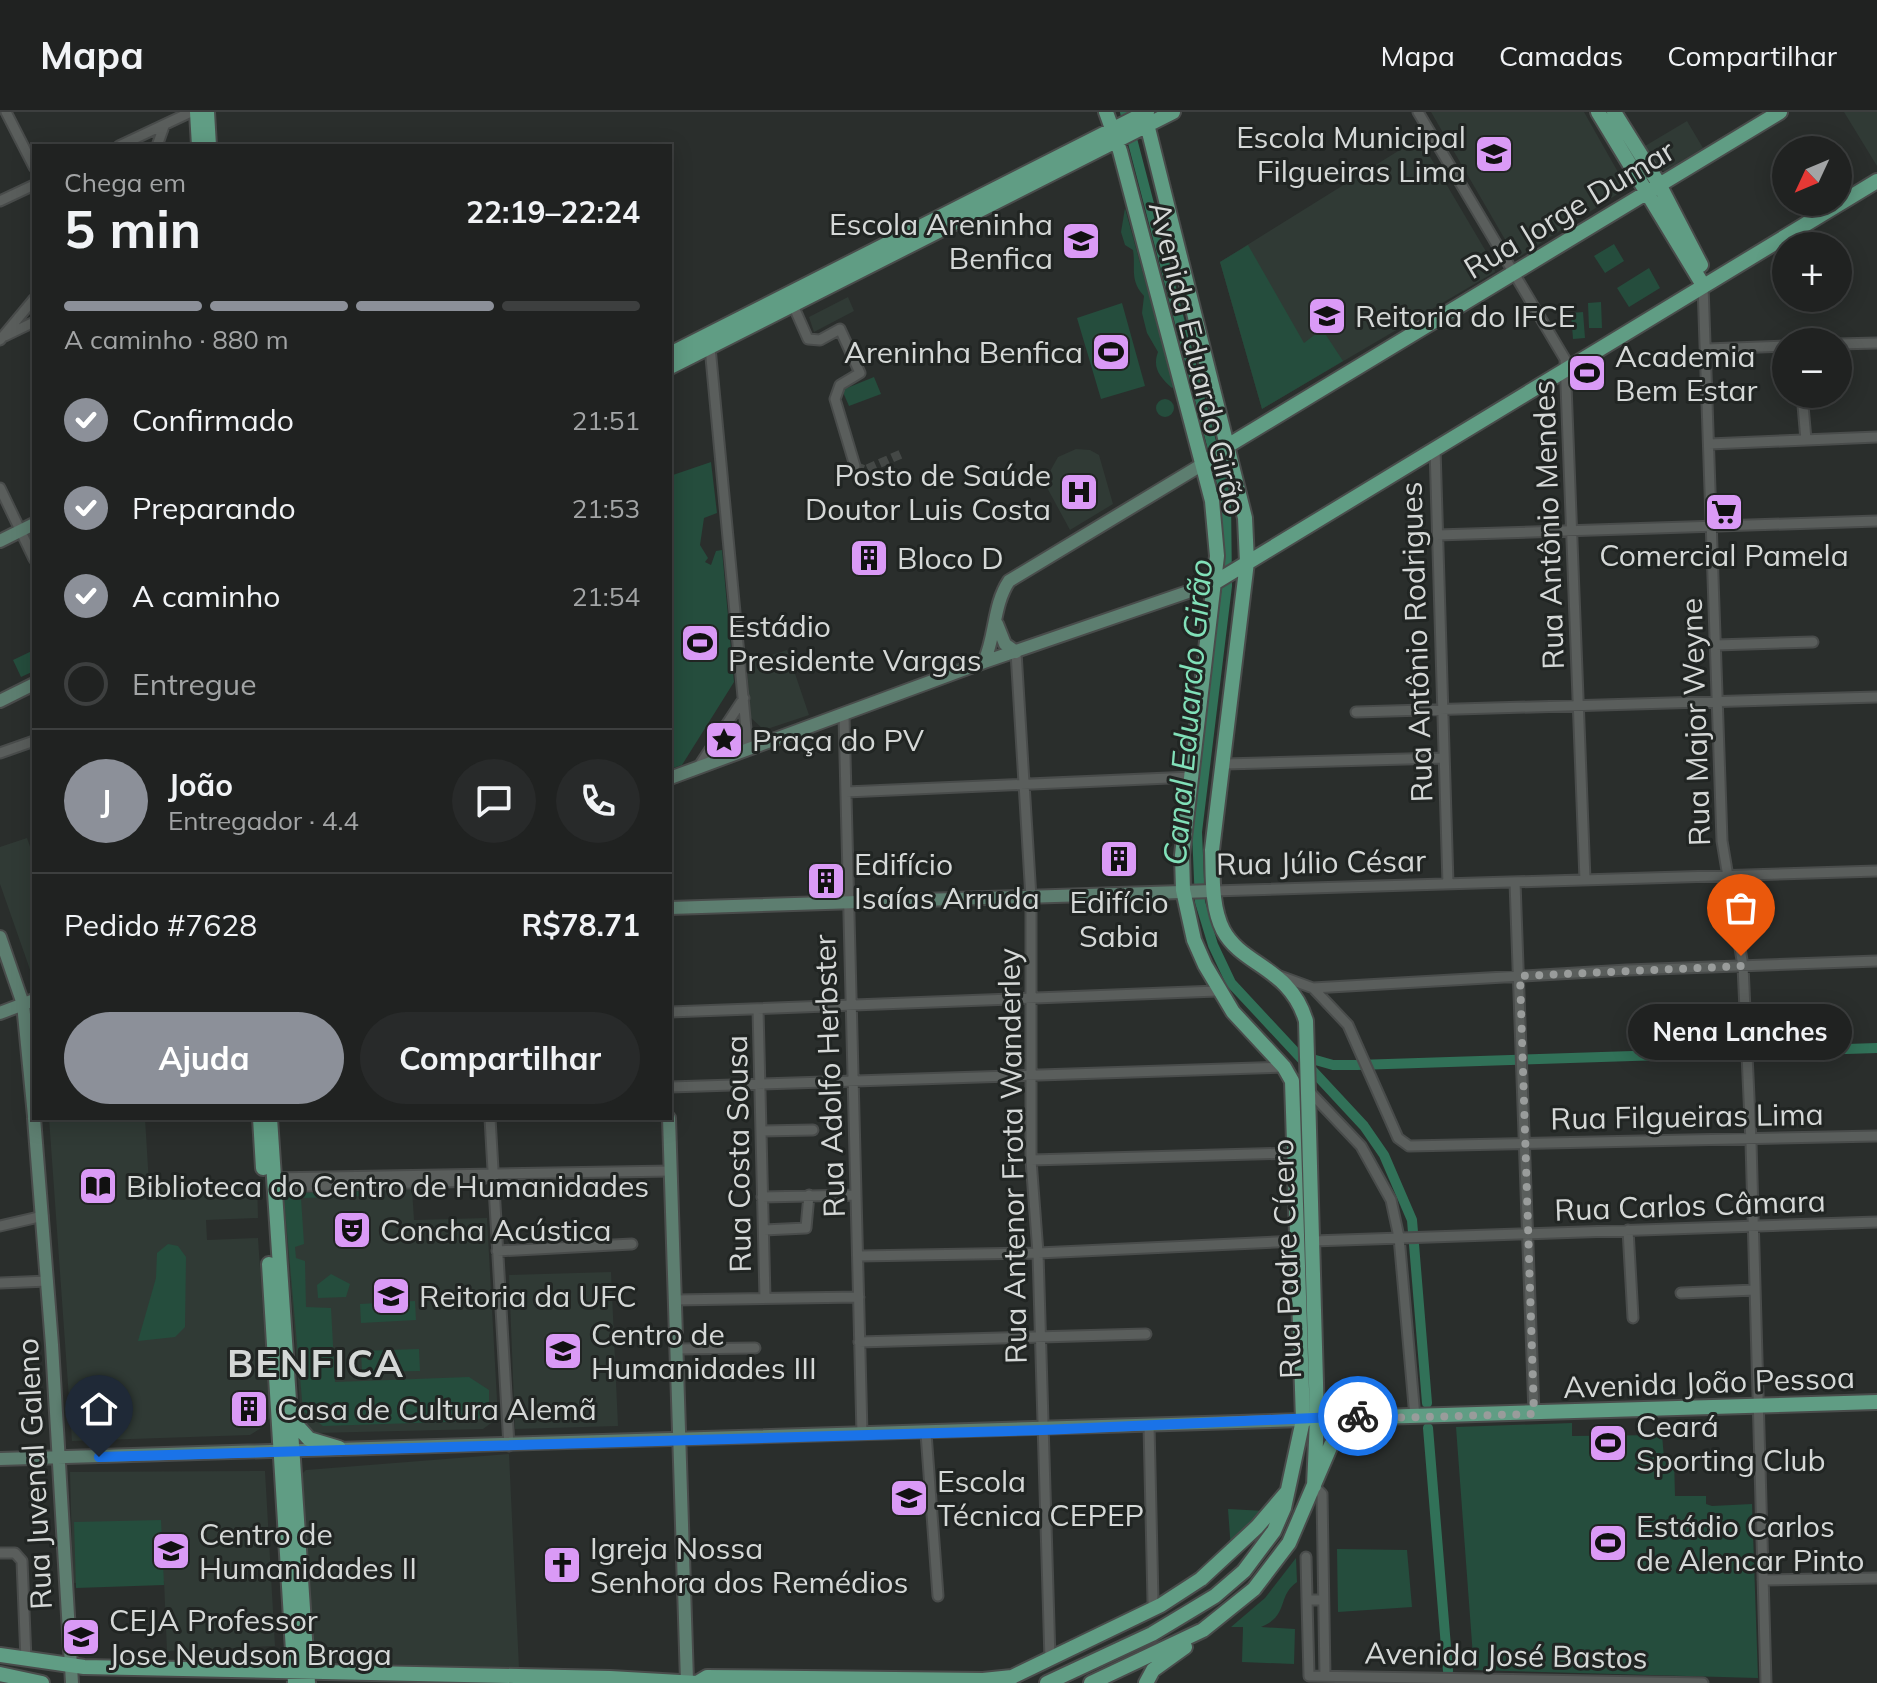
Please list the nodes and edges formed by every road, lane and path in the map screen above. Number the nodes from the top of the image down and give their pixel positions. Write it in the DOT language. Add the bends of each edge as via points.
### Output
graph roads {
  1 [pos="194,112"];
  2 [pos="207,112"];
  3 [pos="1106,112"];
  4 [pos="1173,112"];
  5 [pos="1418,112"];
  6 [pos="1598,112"];
  7 [pos="1780,112"];
  8 [pos="8,113"];
  9 [pos="1618,113"];
  10 [pos="1132,124"];
  11 [pos="164,126"];
  12 [pos="124,144"];
  13 [pos="158,144"];
  14 [pos="199,144"];
  15 [pos="209,144"];
  16 [pos="32,163"];
  17 [pos="1877,181"];
  18 [pos="32,186"];
  19 [pos="1653,188"];
  20 [pos="0,201"];
  21 [pos="911,237"];
  22 [pos="1514,273"];
  23 [pos="1706,283"];
  24 [pos="32,301"];
  25 [pos="793,305"];
  26 [pos="32,323"];
  27 [pos="0,339"];
  28 [pos="1877,343"];
  29 [pos="1852,344"];
  30 [pos="710,347"];
  31 [pos="1772,347"];
  32 [pos="1707,349"];
  33 [pos="672,353"];
  34 [pos="672,366"];
  35 [pos="1565,368"];
  36 [pos="1803,408"];
  37 [pos="1877,437"];
  38 [pos="1806,440"];
  39 [pos="1709,444"];
  40 [pos="1435,447"];
  41 [pos="1216,454"];
  42 [pos="855,466"];
  43 [pos="0,488"];
  44 [pos="1877,521"];
  45 [pos="32,525"];
  46 [pos="1711,525"];
  47 [pos="1572,530"];
  48 [pos="21,531"];
  49 [pos="1437,535"];
  50 [pos="0,541"];
  51 [pos="32,555"];
  52 [pos="1230,573"];
  53 [pos="997,624"];
  54 [pos="1813,642"];
  55 [pos="1716,645"];
  56 [pos="1016,652"];
  57 [pos="984,662"];
  58 [pos="32,685"];
  59 [pos="1877,697"];
  60 [pos="744,698"];
  61 [pos="0,701"];
  62 [pos="1717,701"];
  63 [pos="1579,705"];
  64 [pos="1441,710"];
  65 [pos="1356,712"];
  66 [pos="844,716"];
  67 [pos="32,742"];
  68 [pos="748,750"];
  69 [pos="0,753"];
  70 [pos="1442,758"];
  71 [pos="1224,764"];
  72 [pos="697,769"];
  73 [pos="672,777"];
  74 [pos="1192,777"];
  75 [pos="1024,782"];
  76 [pos="846,792"];
  77 [pos="1877,871"];
  78 [pos="1727,876"];
  79 [pos="1585,880"];
  80 [pos="1515,882"];
  81 [pos="1448,884"];
  82 [pos="1186,890"];
  83 [pos="1210,891"];
  84 [pos="1031,898"];
  85 [pos="849,902"];
  86 [pos="672,908"];
  87 [pos="0,937"];
  88 [pos="1877,961"];
  89 [pos="1743,966"];
  90 [pos="1275,974"];
  91 [pos="1520,976"];
  92 [pos="1313,988"];
  93 [pos="1217,991"];
  94 [pos="1032,998"];
  95 [pos="29,1002"];
  96 [pos="852,1006"];
  97 [pos="758,1009"];
  98 [pos="672,1012"];
  99 [pos="0,1013"];
  100 [pos="1307,1055"];
  101 [pos="1284,1067"];
  102 [pos="32,1071"];
  103 [pos="1033,1074"];
  104 [pos="853,1081"];
  105 [pos="759,1084"];
  106 [pos="1308,1084"];
  107 [pos="672,1087"];
  108 [pos="34,1120"];
  109 [pos="260,1120"];
  110 [pos="270,1120"];
  111 [pos="490,1120"];
  112 [pos="669,1120"];
  113 [pos="813,1130"];
  114 [pos="761,1131"];
  115 [pos="1877,1136"];
  116 [pos="1751,1142"];
  117 [pos="1524,1144"];
  118 [pos="1295,1153"];
  119 [pos="1031,1160"];
  120 [pos="671,1171"];
  121 [pos="493,1174"];
  122 [pos="272,1182"];
  123 [pos="809,1195"];
  124 [pos="856,1195"];
  125 [pos="762,1197"];
  126 [pos="43,1216"];
  127 [pos="1877,1222"];
  128 [pos="0,1226"];
  129 [pos="1753,1226"];
  130 [pos="764,1230"];
  131 [pos="1628,1230"];
  132 [pos="1527,1235"];
  133 [pos="1402,1237"];
  134 [pos="1305,1241"];
  135 [pos="632,1244"];
  136 [pos="497,1251"];
  137 [pos="1038,1253"];
  138 [pos="859,1256"];
  139 [pos="48,1281"];
  140 [pos="0,1283"];
  141 [pos="1755,1290"];
  142 [pos="1681,1293"];
  143 [pos="859,1297"];
  144 [pos="765,1298"];
  145 [pos="675,1300"];
  146 [pos="1633,1318"];
  147 [pos="1146,1334"];
  148 [pos="1040,1338"];
  149 [pos="859,1342"];
  150 [pos="755,1348"];
  151 [pos="677,1349"];
  152 [pos="1877,1402"];
  153 [pos="1759,1406"];
  154 [pos="289,1412"];
  155 [pos="1534,1414"];
  156 [pos="1415,1417"];
  157 [pos="1384,1418"];
  158 [pos="1310,1420"];
  159 [pos="1149,1425"];
  160 [pos="1043,1430"];
  161 [pos="926,1433"];
  162 [pos="862,1434"];
  163 [pos="680,1440"];
  164 [pos="509,1446"];
  165 [pos="339,1448"];
  166 [pos="285,1451"];
  167 [pos="59,1458"];
  168 [pos="0,1459"];
  169 [pos="1314,1486"];
  170 [pos="1286,1493"];
  171 [pos="0,1553"];
  172 [pos="1306,1557"];
  173 [pos="1877,1578"];
  174 [pos="1763,1580"];
  175 [pos="938,1596"];
  176 [pos="1307,1600"];
  177 [pos="1323,1600"];
  178 [pos="1153,1602"];
  179 [pos="1203,1630"];
  180 [pos="0,1655"];
  181 [pos="26,1660"];
  182 [pos="1050,1660"];
  183 [pos="71,1667"];
  184 [pos="1325,1676"];
  185 [pos="9,1678"];
  186 [pos="301,1678"];
  187 [pos="692,1682"];
  188 [pos="42,1683"];
  189 [pos="72,1683"];
  190 [pos="1047,1683"];
  191 [pos="1091,1683"];
  192 [pos="1146,1683"];
  193 [pos="1703,1683"];
  194 [pos="1766,1683"];
  1 -- 11 [label="street"];
  1 -- 14 [label="main road"];
  2 -- 15 [label="main road"];
  3 -- 10 [label="main road, Avenida Eduardo Girão"];
  4 -- 10 [label="main road"];
  5 -- 22 [label="street, Rua Antônio Mendes"];
  6 -- 19 [label="main road"];
  7 -- 19 [label="main road, Rua Jorge Dumar"];
  8 -- 16 [label="street"];
  9 -- 19 [label="main road"];
  10 -- 21 [label="main road"];
  10 -- 41 [label="main road, Avenida Eduardo Girão"];
  10 -- 41 [label="main road, Avenida Eduardo Girão"];
  11 -- 12 [label="street"];
  11 -- 13 [label="street"];
  17 -- 23 [label="main road"];
  18 -- 20 [label="street"];
  19 -- 22 [label="main road, Rua Jorge Dumar"];
  19 -- 23 [label="main road"];
  21 -- 25 [label="main road"];
  21 -- 33 [label="main road"];
  22 -- 35 [label="street, Rua Antônio Mendes" via="1565,359"];
  22 -- 41 [label="main road, Rua Jorge Dumar"];
  23 -- 32 [label="street, Rua Major Weyne"];
  23 -- 35 [label="main road"];
  24 -- 27 [label="street"];
  25 -- 30 [label="main road"];
  25 -- 42 [label="street" via="808,339 820,340 840,329 860,366 860,373 840,385 835,399"];
  26 -- 27 [label="street"];
  28 -- 29 [label="street"];
  30 -- 34 [label="main road"];
  30 -- 60 [label="street"];
  31 -- 32 [label="street"];
  32 -- 39 [label="street, Rua Major Weyne"];
  35 -- 40 [label="main road"];
  35 -- 47 [label="street, Rua Antônio Mendes"];
  36 -- 38 [label="street"];
  37 -- 38 [label="street"];
  38 -- 39 [label="street"];
  39 -- 46 [label="street, Rua Major Weyne"];
  40 -- 49 [label="street, Rua Antônio Rodrigues"];
  40 -- 52 [label="main road"];
  41 -- 52 [label="main road, Avenida Eduardo Girão" via="1212,501 1217,556"];
  41 -- 52 [label="main road, Avenida Eduardo Girão" via="1245,518"];
  41 -- 53 [label="street, Rua Jorge Dumar" via="1009,581 998,598"];
  43 -- 48 [label="street"];
  44 -- 46 [label="street"];
  45 -- 48 [label="street"];
  46 -- 47 [label="street"];
  46 -- 55 [label="street, Rua Major Weyne"];
  47 -- 49 [label="street"];
  47 -- 63 [label="street, Rua Antônio Mendes"];
  48 -- 50 [label="street"];
  48 -- 51 [label="street"];
  49 -- 64 [label="street, Rua Antônio Rodrigues"];
  52 -- 56 [label="street"];
  52 -- 71 [label="main road, Avenida Eduardo Girão"];
  52 -- 74 [label="main road, Avenida Eduardo Girão"];
  53 -- 56 [label="street" via="1005,644"];
  53 -- 57 [label="street, Rua Jorge Dumar"];
  54 -- 55 [label="street"];
  55 -- 62 [label="street, Rua Major Weyne"];
  56 -- 57 [label="street"];
  56 -- 75 [label="street, Rua Antenor Frota Wanderley"];
  57 -- 66 [label="street"];
  58 -- 61 [label="street"];
  59 -- 62 [label="street"];
  60 -- 68 [label="street"];
  60 -- 72 [label="street"];
  62 -- 63 [label="street"];
  62 -- 78 [label="street, Rua Major Weyne"];
  63 -- 64 [label="street"];
  63 -- 79 [label="street, Rua Antônio Mendes"];
  64 -- 65 [label="street"];
  64 -- 70 [label="street, Rua Antônio Rodrigues"];
  66 -- 68 [label="street"];
  66 -- 76 [label="street, Rua Adolfo Herbster"];
  67 -- 69 [label="street"];
  68 -- 72 [label="street"];
  70 -- 71 [label="street"];
  70 -- 81 [label="street, Rua Antônio Rodrigues"];
  71 -- 83 [label="main road, Avenida Eduardo Girão"];
  72 -- 73 [label="street"];
  74 -- 75 [label="street"];
  74 -- 82 [label="main road, Avenida Eduardo Girão" via="1182,855"];
  75 -- 76 [label="street"];
  75 -- 84 [label="street, Rua Antenor Frota Wanderley"];
  76 -- 85 [label="street, Rua Adolfo Herbster"];
  77 -- 78 [label="street, Rua Júlio César"];
  78 -- 79 [label="street, Rua Júlio César"];
  78 -- 89 [label="street, Rua Major Weyne"];
  79 -- 80 [label="street, Rua Júlio César"];
  80 -- 81 [label="street, Rua Júlio César"];
  80 -- 91 [label="street"];
  81 -- 83 [label="street, Rua Júlio César"];
  82 -- 83 [label="street, Rua Júlio César"];
  82 -- 84 [label="street, Rua Júlio César"];
  82 -- 93 [label="main road, Avenida Eduardo Girão" via="1194,940"];
  83 -- 90 [label="main road, Avenida Eduardo Girão" via="1228,938"];
  84 -- 85 [label="street, Rua Júlio César"];
  84 -- 94 [label="street, Rua Antenor Frota Wanderley"];
  85 -- 86 [label="street, Rua Júlio César"];
  85 -- 96 [label="street, Rua Adolfo Herbster"];
  87 -- 95 [label="street, Rua Juvenal Galeno"];
  88 -- 89 [label="street"];
  89 -- 91 [label="street"];
  89 -- 116 [label="street, Rua Major Weyne"];
  90 -- 92 [label="street"];
  90 -- 100 [label="main road, Avenida Eduardo Girão" via="1302,1010"];
  91 -- 92 [label="street"];
  91 -- 117 [label="street"];
  92 -- 117 [label="street, Rua Filgueiras Lima" via="1348,1025 1402,1144"];
  93 -- 94 [label="street"];
  93 -- 101 [label="main road, Avenida Eduardo Girão"];
  94 -- 96 [label="street"];
  94 -- 103 [label="street, Rua Antenor Frota Wanderley"];
  95 -- 99 [label="street"];
  95 -- 102 [label="street, Rua Juvenal Galeno"];
  96 -- 97 [label="street"];
  96 -- 104 [label="street, Rua Adolfo Herbster"];
  97 -- 98 [label="street"];
  97 -- 105 [label="street, Rua Costa Sousa"];
  100 -- 106 [label="main road, Rua Padre Cícero"];
  101 -- 103 [label="street"];
  101 -- 118 [label="main road, Rua Padre Cícero" via="1292,1081"];
  103 -- 104 [label="street"];
  103 -- 119 [label="street, Rua Antenor Frota Wanderley"];
  104 -- 105 [label="street"];
  104 -- 124 [label="street, Rua Adolfo Herbster"];
  105 -- 107 [label="street"];
  105 -- 114 [label="street, Rua Costa Sousa"];
  106 -- 133 [label="street" via="1361,1146 1386,1188"];
  106 -- 134 [label="main road, Rua Padre Cícero"];
  108 -- 126 [label="street, Rua Juvenal Galeno"];
  109 -- 166 [label="main road"];
  110 -- 122 [label="main road"];
  111 -- 121 [label="street"];
  112 -- 120 [label="street"];
  113 -- 114 [label="street"];
  114 -- 125 [label="street, Rua Costa Sousa"];
  115 -- 116 [label="street, Rua Filgueiras Lima"];
  116 -- 117 [label="street, Rua Filgueiras Lima"];
  116 -- 129 [label="street, Rua Major Weyne"];
  117 -- 132 [label="street"];
  118 -- 119 [label="street"];
  118 -- 134 [label="main road, Rua Padre Cícero"];
  119 -- 137 [label="street, Rua Antenor Frota Wanderley"];
  120 -- 121 [label="street"];
  120 -- 145 [label="street"];
  121 -- 122 [label="street" via="478,1181"];
  121 -- 136 [label="street"];
  122 -- 154 [label="main road"];
  123 -- 124 [label="street"];
  123 -- 125 [label="street"];
  123 -- 130 [label="street" via="806,1228"];
  124 -- 138 [label="street, Rua Adolfo Herbster"];
  125 -- 130 [label="street, Rua Costa Sousa"];
  126 -- 128 [label="street"];
  126 -- 139 [label="street, Rua Juvenal Galeno"];
  127 -- 129 [label="street, Rua Carlos Câmara"];
  129 -- 131 [label="street, Rua Carlos Câmara"];
  129 -- 141 [label="street, Rua Major Weyne"];
  130 -- 144 [label="street, Rua Costa Sousa"];
  131 -- 132 [label="street, Rua Carlos Câmara"];
  131 -- 146 [label="street"];
  132 -- 133 [label="street, Rua Carlos Câmara"];
  132 -- 155 [label="street"];
  133 -- 134 [label="street, Rua Carlos Câmara"];
  133 -- 156 [label="street"];
  134 -- 137 [label="street, Rua Carlos Câmara"];
  134 -- 158 [label="main road, Rua Padre Cícero"];
  135 -- 136 [label="street"];
  136 -- 164 [label="street"];
  137 -- 138 [label="street, Rua Carlos Câmara"];
  137 -- 148 [label="street, Rua Antenor Frota Wanderley"];
  138 -- 143 [label="street, Rua Adolfo Herbster"];
  139 -- 140 [label="street"];
  139 -- 167 [label="street, Rua Juvenal Galeno"];
  141 -- 142 [label="street"];
  141 -- 153 [label="street, Rua Major Weyne"];
  143 -- 144 [label="street"];
  143 -- 149 [label="street, Rua Adolfo Herbster"];
  144 -- 145 [label="street"];
  145 -- 151 [label="street"];
  147 -- 148 [label="street"];
  148 -- 149 [label="street"];
  148 -- 160 [label="street, Rua Antenor Frota Wanderley"];
  149 -- 162 [label="street, Rua Adolfo Herbster"];
  150 -- 151 [label="street"];
  151 -- 163 [label="street"];
  152 -- 153 [label="main road, Avenida João Pessoa"];
  153 -- 155 [label="main road, Avenida João Pessoa"];
  153 -- 174 [label="street, Rua Major Weyne"];
  154 -- 165 [label="main road" via="292,1424 309,1439"];
  154 -- 166 [label="main road"];
  155 -- 156 [label="main road, Avenida João Pessoa"];
  156 -- 157 [label="main road, Avenida João Pessoa"];
  157 -- 158 [label="main road, Avenida João Pessoa"];
  157 -- 169 [label="main road" via="1342,1433 1331,1445"];
  158 -- 159 [label="street"];
  158 -- 169 [label="main road, Rua Padre Cícero"];
  158 -- 170 [label="main road, Rua Padre Cícero"];
  159 -- 160 [label="street"];
  159 -- 178 [label="street"];
  160 -- 161 [label="street"];
  160 -- 182 [label="street, Rua Antenor Frota Wanderley"];
  161 -- 162 [label="street"];
  161 -- 175 [label="street"];
  162 -- 163 [label="street"];
  163 -- 164 [label="street"];
  163 -- 187 [label="street"];
  164 -- 165 [label="street"];
  165 -- 166 [label="street"];
  166 -- 167 [label="street"];
  166 -- 186 [label="main road"];
  167 -- 168 [label="street"];
  167 -- 183 [label="street, Rua Juvenal Galeno"];
  169 -- 177 [label="street, Rua Padre Cícero" via="1322,1494"];
  169 -- 179 [label="main road" via="1289,1543 1254,1589"];
  170 -- 182 [label="main road" via="1201,1579 1161,1605"];
  170 -- 190 [label="main road, Rua Padre Cícero" via="1274,1531 1244,1571 1215,1596 1152,1634"];
  171 -- 181 [label="street" via="20,1556"];
  172 -- 176 [label="street"];
  173 -- 174 [label="street"];
  174 -- 194 [label="street, Rua Major Weyne"];
  176 -- 177 [label="street"];
  176 -- 184 [label="street, Avenida José Bastos" via="1309,1676"];
  177 -- 184 [label="street, Rua Padre Cícero"];
  179 -- 191 [label="main road"];
  179 -- 192 [label="main road" via="1153,1670"];
  180 -- 181 [label="main road"];
  181 -- 183 [label="main road"];
  182 -- 187 [label="main road" via="997,1680 707,1677"];
  183 -- 186 [label="main road"];
  183 -- 189 [label="street, Rua Juvenal Galeno"];
  184 -- 193 [label="street, Avenida José Bastos"];
  185 -- 188 [label="main road"];
  186 -- 187 [label="main road"];
}
